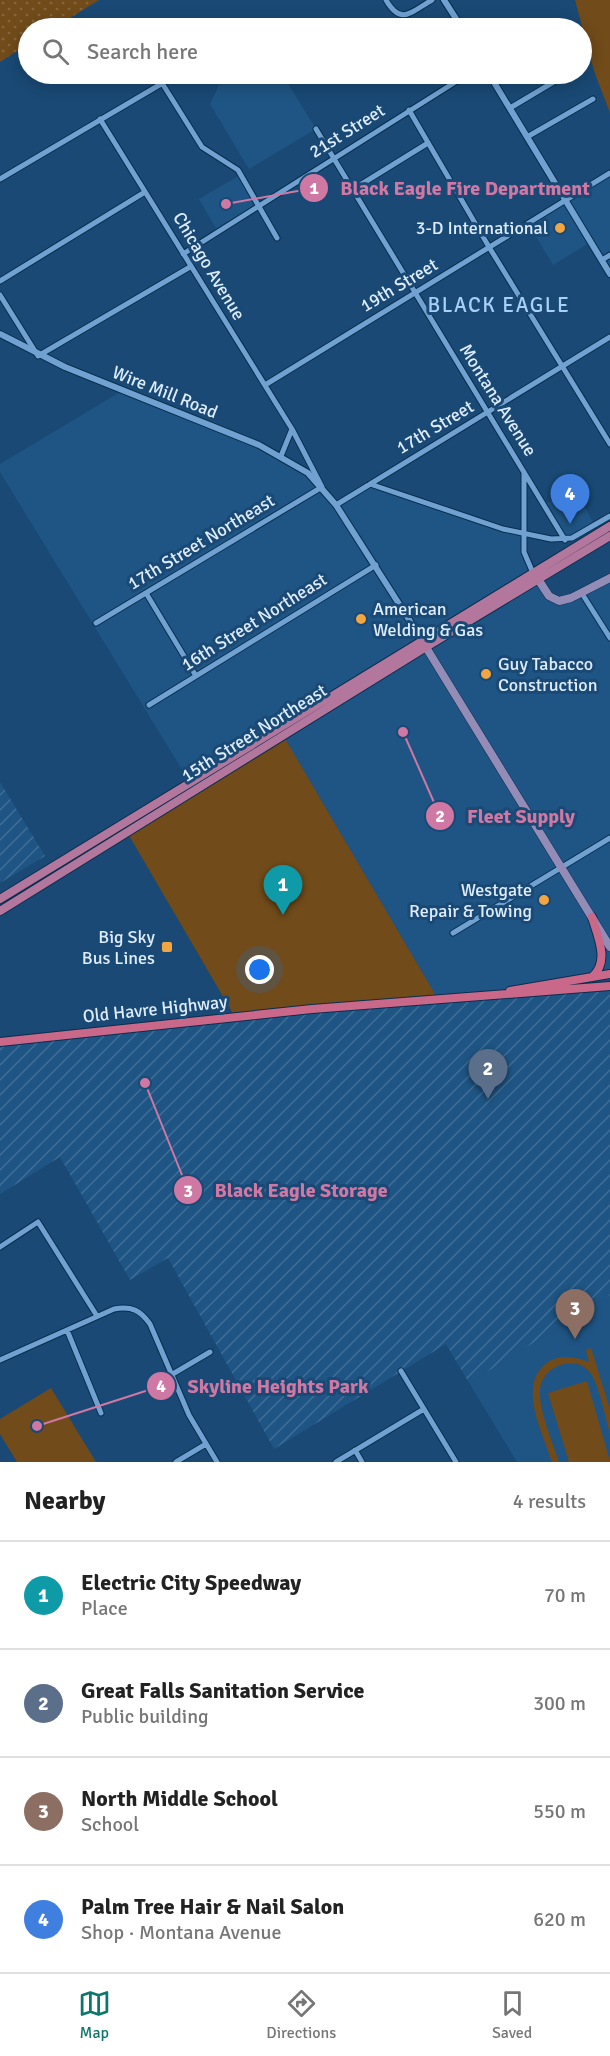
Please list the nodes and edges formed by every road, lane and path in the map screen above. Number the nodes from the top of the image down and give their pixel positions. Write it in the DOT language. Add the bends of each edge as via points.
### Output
graph roads {
  1 [pos="386,0"];
  2 [pos="432,0"];
  3 [pos="447,1"];
  4 [pos="456,18"];
  5 [pos="159,84"];
  6 [pos="163,84"];
  7 [pos="452,84"];
  8 [pos="495,84"];
  9 [pos="550,84"];
  10 [pos="593,99"];
  11 [pos="510,108"];
  12 [pos="409,110"];
  13 [pos="100,119"];
  14 [pos="316,129"];
  15 [pos="527,137"];
  16 [pos="428,144"];
  17 [pos="334,157"];
  18 [pos="610,173"];
  19 [pos="0,179"];
  20 [pos="352,190"];
  21 [pos="145,192"];
  22 [pos="565,200"];
  23 [pos="258,206"];
  24 [pos="277,238"];
  25 [pos="489,247"];
  26 [pos="183,254"];
  27 [pos="610,255"];
  28 [pos="602,260"];
  29 [pos="190,267"];
  30 [pos="610,274"];
  31 [pos="0,281"];
  32 [pos="414,293"];
  33 [pos="0,295"];
  34 [pos="0,334"];
  35 [pos="610,337"];
  36 [pos="38,356"];
  37 [pos="562,366"];
  38 [pos="265,385"];
  39 [pos="488,413"];
  40 [pos="292,429"];
  41 [pos="610,444"];
  42 [pos="281,456"];
  43 [pos="524,470"];
  44 [pos="370,484"];
  45 [pos="322,487"];
  46 [pos="336,505"];
  47 [pos="610,516"];
  48 [pos="610,526"];
  49 [pos="523,533"];
  50 [pos="610,536"];
  51 [pos="565,540"];
  52 [pos="376,565"];
  53 [pos="536,576"];
  54 [pos="610,579"];
  55 [pos="581,591"];
  56 [pos="146,593"];
  57 [pos="96,623"];
  58 [pos="610,638"];
  59 [pos="424,643"];
  60 [pos="196,676"];
  61 [pos="149,705"];
  62 [pos="610,838"];
  63 [pos="562,868"];
  64 [pos="0,899"];
  65 [pos="0,911"];
  66 [pos="592,917"];
  67 [pos="453,933"];
  68 [pos="610,946"];
  69 [pos="610,974"];
  70 [pos="591,977"];
  71 [pos="610,986"];
  72 [pos="493,994"];
  73 [pos="2,1039"];
  74 [pos="0,1247"];
  75 [pos="97,1316"];
  76 [pos="67,1330"];
  77 [pos="210,1352"];
  78 [pos="0,1360"];
  79 [pos="401,1371"];
  80 [pos="171,1375"];
  81 [pos="424,1409"];
  82 [pos="101,1413"];
  83 [pos="206,1444"];
  84 [pos="355,1450"];
  85 [pos="176,1462"];
  86 [pos="217,1462"];
  87 [pos="336,1462"];
  88 [pos="362,1462"];
  89 [pos="456,1462"];
  1 -- 2 [label="street" via="399,16"];
  3 -- 4 [label="street"];
  5 -- 13 [label="street"];
  6 -- 23 [label="street" via="202,147 238,170"];
  7 -- 12 [label="street, 21st Street"];
  8 -- 11 [label="street"];
  9 -- 11 [label="street"];
  10 -- 15 [label="street"];
  11 -- 15 [label="street"];
  12 -- 16 [label="street"];
  12 -- 17 [label="street, 21st Street"];
  13 -- 19 [label="street"];
  13 -- 21 [label="street, Chicago Avenue"];
  14 -- 17 [label="street, Montana Avenue"];
  15 -- 22 [label="street"];
  16 -- 20 [label="street"];
  16 -- 25 [label="street"];
  17 -- 20 [label="street, Montana Avenue"];
  17 -- 23 [label="street, 21st Street"];
  18 -- 22 [label="street, 19th Street"];
  20 -- 32 [label="street, Montana Avenue"];
  21 -- 26 [label="street, Chicago Avenue"];
  21 -- 31 [label="street"];
  22 -- 25 [label="street, 19th Street"];
  22 -- 28 [label="street"];
  23 -- 24 [label="street"];
  23 -- 26 [label="street, 21st Street"];
  25 -- 32 [label="street, 19th Street"];
  25 -- 37 [label="street"];
  26 -- 29 [label="street, Chicago Avenue"];
  27 -- 28 [label="street"];
  28 -- 30 [label="street"];
  29 -- 36 [label="street"];
  29 -- 38 [label="street, Chicago Avenue"];
  32 -- 38 [label="street, 19th Street"];
  32 -- 39 [label="street, Montana Avenue"];
  33 -- 36 [label="street"];
  34 -- 36 [label="street, Wire Mill Road"];
  35 -- 37 [label="street, 17th Street"];
  36 -- 42 [label="street, Wire Mill Road"];
  37 -- 39 [label="street, 17th Street"];
  37 -- 41 [label="street"];
  38 -- 40 [label="street, Chicago Avenue"];
  39 -- 43 [label="street, Montana Avenue"];
  39 -- 44 [label="street, 17th Street"];
  40 -- 42 [label="street"];
  40 -- 45 [label="street, Chicago Avenue"];
  42 -- 45 [label="street, Wire Mill Road"];
  43 -- 49 [label="street, Montana Avenue"];
  43 -- 51 [label="street, Montana Avenue"];
  44 -- 46 [label="street, 17th Street"];
  44 -- 49 [label="street"];
  45 -- 46 [label="street, Wire Mill Road"];
  45 -- 56 [label="street, 17th Street Northeast"];
  46 -- 52 [label="street, Wire Mill Road"];
  47 -- 51 [label="street"];
  48 -- 53 [label="main road"];
  49 -- 51 [label="street"];
  49 -- 53 [label="street" via="524,552"];
  50 -- 53 [label="main road"];
  52 -- 59 [label="street, Wire Mill Road"];
  52 -- 60 [label="street, 16th Street Northeast"];
  53 -- 55 [label="main road" via="549,596 559,601"];
  53 -- 59 [label="main road, 15th Street Northeast"];
  54 -- 55 [label="main road"];
  55 -- 58 [label="street"];
  56 -- 57 [label="street, 17th Street Northeast"];
  56 -- 60 [label="street"];
  59 -- 63 [label="main road"];
  59 -- 64 [label="main road, 15th Street Northeast"];
  59 -- 65 [label="main road, 15th Street Northeast"];
  60 -- 61 [label="street, 16th Street Northeast"];
  62 -- 63 [label="street"];
  63 -- 66 [label="main road"];
  63 -- 67 [label="street"];
  66 -- 68 [label="main road"];
  66 -- 70 [label="highway" via="603,956 601,967"];
  69 -- 70 [label="highway, Old Havre Highway"];
  70 -- 72 [label="highway, Old Havre Highway"];
  71 -- 72 [label="highway, Old Havre Highway"];
  72 -- 73 [label="highway, Old Havre Highway"];
  74 -- 75 [label="street" via="38,1222"];
  75 -- 76 [label="street"];
  75 -- 80 [label="street" via="126,1307 141,1313 150,1324"];
  76 -- 78 [label="street"];
  76 -- 82 [label="street"];
  77 -- 80 [label="street"];
  79 -- 81 [label="street"];
  80 -- 83 [label="street"];
  81 -- 84 [label="street"];
  81 -- 89 [label="street"];
  83 -- 85 [label="street"];
  83 -- 86 [label="street"];
  84 -- 87 [label="street"];
  84 -- 88 [label="street"];
}
